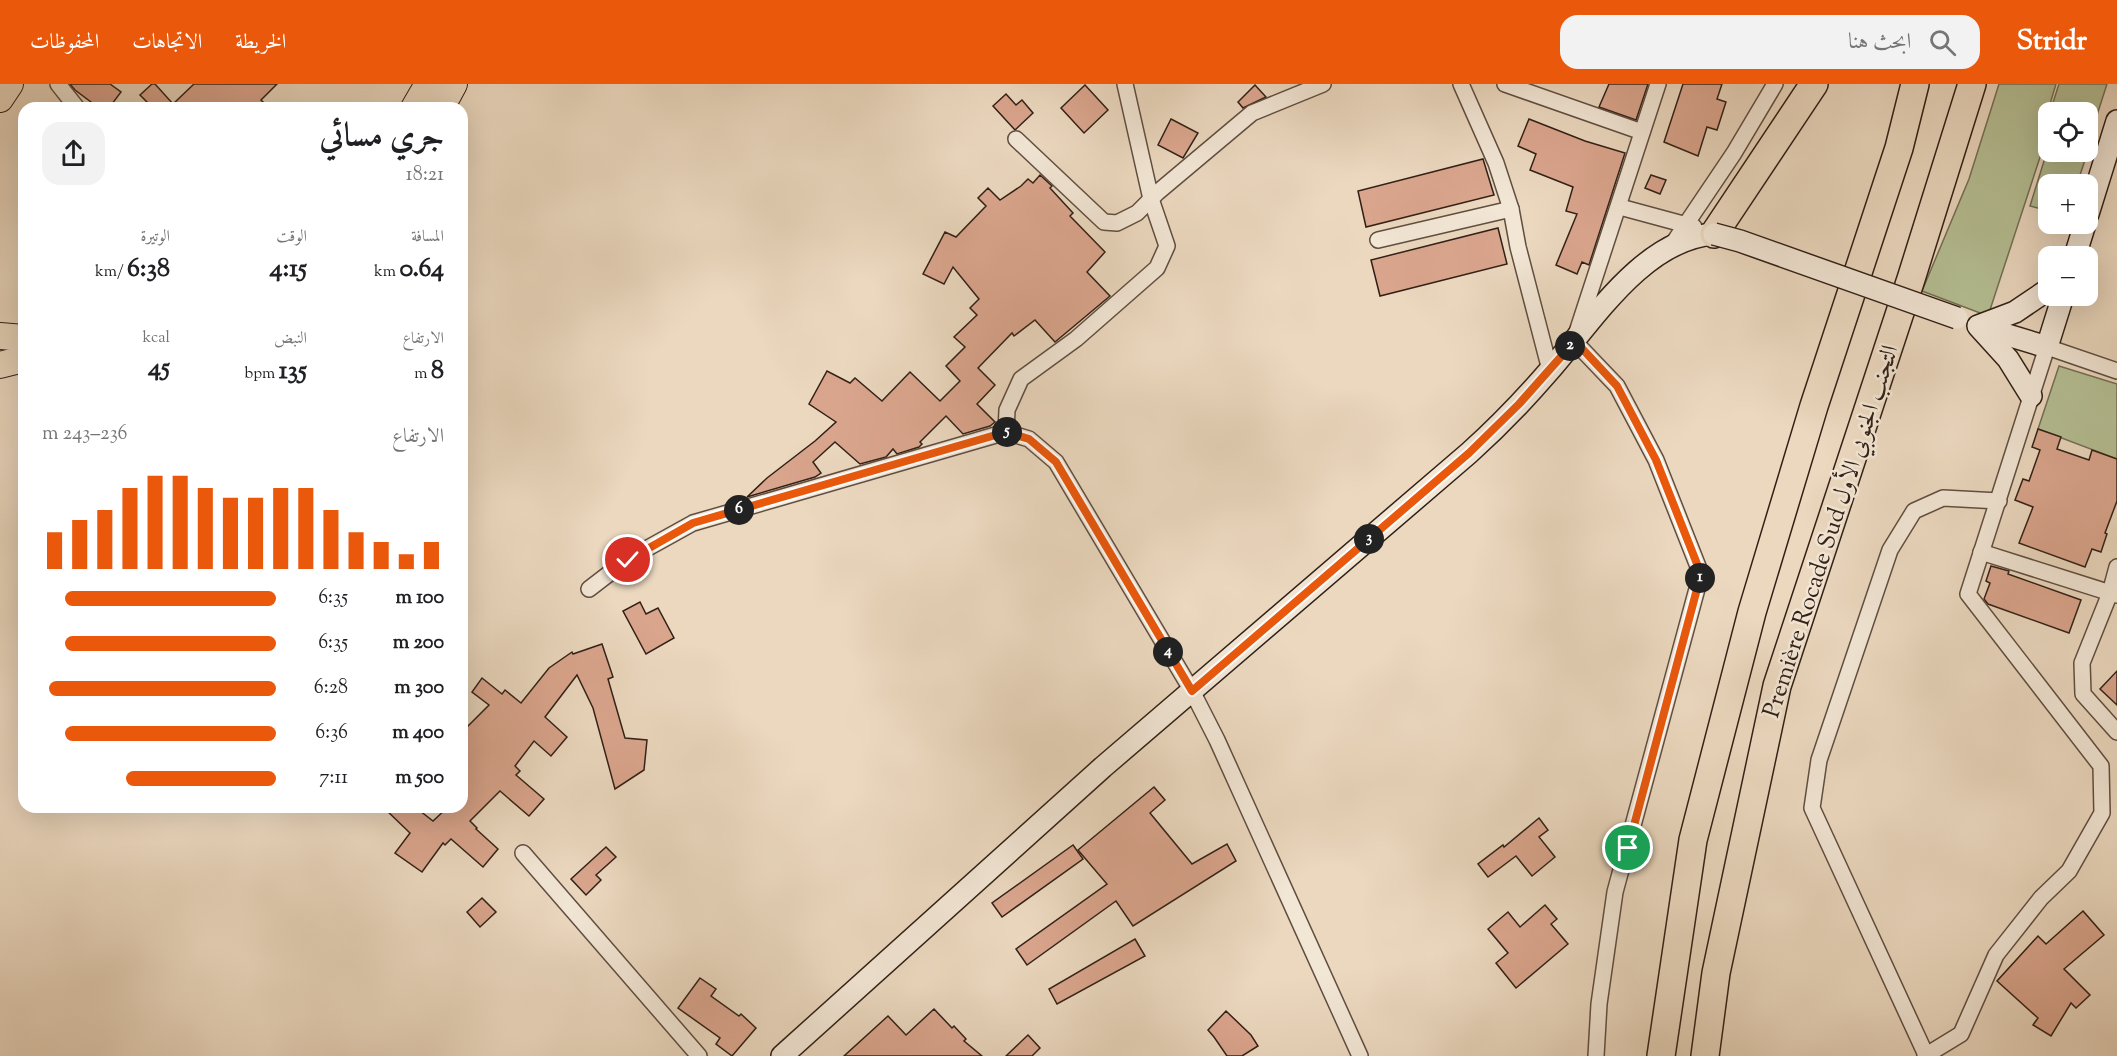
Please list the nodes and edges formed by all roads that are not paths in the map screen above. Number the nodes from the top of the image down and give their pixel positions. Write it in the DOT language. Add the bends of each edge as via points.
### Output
graph roads {
  1 [pos="10,84"];
  2 [pos="58,84"];
  3 [pos="428,84"];
  4 [pos="454,84"];
  5 [pos="1125,84"];
  6 [pos="1323,84"];
  7 [pos="1461,84"];
  8 [pos="1505,84"];
  9 [pos="1658,84"];
  10 [pos="1775,84"];
  11 [pos="1814,84"];
  12 [pos="1915,84"];
  13 [pos="1972,84"];
  14 [pos="1522,87"];
  15 [pos="0,99"];
  16 [pos="72,102"];
  17 [pos="418,102"];
  18 [pos="444,102"];
  19 [pos="2117,121"];
  20 [pos="1642,132"];
  21 [pos="1016,139"];
  22 [pos="2110,170"];
  23 [pos="2098,194"];
  24 [pos="1151,199"];
  25 [pos="1620,207"];
  26 [pos="1510,208"];
  27 [pos="1686,224"];
  28 [pos="1714,234"];
  29 [pos="1378,240"];
  30 [pos="1670,248"];
  31 [pos="2038,296"];
  32 [pos="2059,306"];
  33 [pos="1978,326"];
  34 [pos="0,336"];
  35 [pos="18,338"];
  36 [pos="1575,341"];
  37 [pos="2047,346"];
  38 [pos="18,358"];
  39 [pos="0,359"];
  40 [pos="18,360"];
  41 [pos="0,365"];
  42 [pos="1550,370"];
  43 [pos="2117,371"];
  44 [pos="2031,396"];
  45 [pos="1006,432"];
  46 [pos="1999,501"];
  47 [pos="1981,552"];
  48 [pos="2117,567"];
  49 [pos="589,589"];
  50 [pos="2113,594"];
  51 [pos="1192,691"];
  52 [pos="2117,732"];
  53 [pos="523,853"];
  54 [pos="699,1056"];
  55 [pos="782,1056"];
  56 [pos="1360,1056"];
  57 [pos="1596,1056"];
  58 [pos="1661,1056"];
  59 [pos="1705,1056"];
  60 [pos="1925,1056"];
  1 -- 15 [label="highway"];
  2 -- 16 [label="street"];
  3 -- 17 [label="highway"];
  4 -- 18 [label="highway"];
  5 -- 24 [label="street"];
  6 -- 24 [label="street" via="1252,113"];
  7 -- 26 [label="street" via="1496,163"];
  8 -- 14 [label="street"];
  9 -- 20 [label="street"];
  10 -- 27 [label="street"];
  11 -- 28 [label="highway"];
  12 -- 58 [label="highway, Première Rocade Sud التجنب الجنوبي الأول" via="1899,148 1814,405 1749,623 1693,840"];
  13 -- 59 [label="highway, Première Rocade Sud التجنب الجنوبي الأول" via="1777,686 1716,973"];
  14 -- 20 [label="street"];
  19 -- 22 [label="main road"];
  20 -- 25 [label="street"];
  21 -- 24 [label="street" via="1104,222 1117,223 1137,213"];
  22 -- 23 [label="main road"];
  24 -- 45 [label="street" via="1167,246 1157,268 1076,339 1021,379 1007,410"];
  25 -- 27 [label="street"];
  25 -- 36 [label="street"];
  26 -- 29 [label="street"];
  26 -- 42 [label="street"];
  27 -- 28 [label="street"];
  27 -- 30 [label="street"];
  28 -- 30 [label="main road" via="1692,237"];
  28 -- 33 [label="main road, bridge"];
  30 -- 36 [label="main road" via="1628,278"];
  31 -- 33 [label="main road" via="2015,312"];
  32 -- 37 [label="main road"];
  33 -- 37 [label="main road"];
  33 -- 44 [label="main road" via="2008,359"];
  34 -- 35 [label="highway"];
  36 -- 42 [label="main road"];
  36 -- 57 [label="street" via="1617,386 1656,460 1701,574 1615,892 1599,1004"];
  37 -- 43 [label="street"];
  37 -- 44 [label="street"];
  38 -- 39 [label="highway"];
  40 -- 41 [label="highway"];
  42 -- 51 [label="main road" via="1469,453"];
  44 -- 46 [label="street"];
  45 -- 49 [label="street" via="693,523 628,560"];
  45 -- 51 [label="street" via="1029,439 1056,462"];
  46 -- 47 [label="street"];
  46 -- 60 [label="street" via="1943,498 1914,511 1890,550 1820,760 1812,808"];
  47 -- 50 [label="street"];
  47 -- 60 [label="street" via="1968,594 2102,766 2102,813 2069,871 2041,898 1996,956 1961,1034"];
  48 -- 50 [label="street"];
  50 -- 52 [label="street" via="2082,663 2083,694"];
  51 -- 55 [label="main road"];
  51 -- 56 [label="street"];
  53 -- 54 [label="street"];
}
